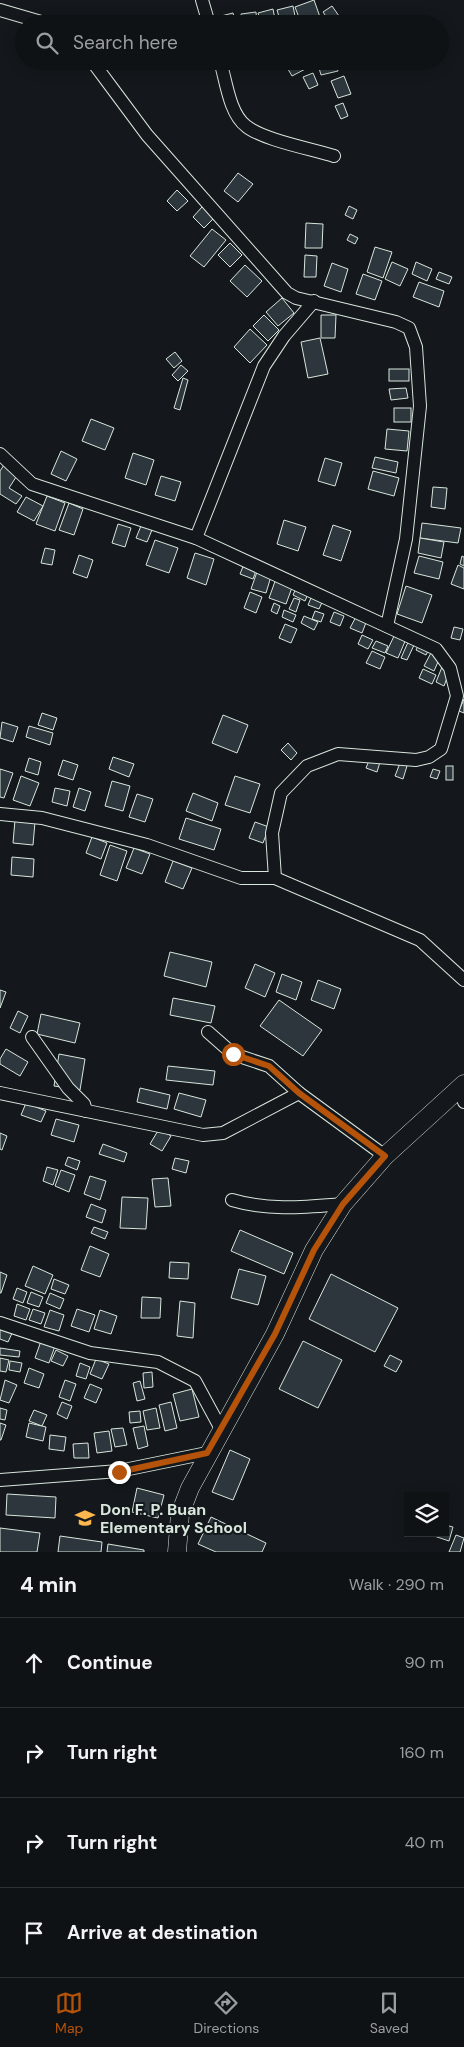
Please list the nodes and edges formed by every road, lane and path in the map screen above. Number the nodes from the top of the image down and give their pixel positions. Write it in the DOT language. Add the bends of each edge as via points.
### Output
graph roads {
  1 [pos="202,0"];
  2 [pos="0,10"];
  3 [pos="17,15"];
  4 [pos="206,15"];
  5 [pos="99,70"];
  6 [pos="223,70"];
  7 [pos="334,156"];
  8 [pos="314,301"];
  9 [pos="0,454"];
  10 [pos="196,538"];
  11 [pos="387,626"];
  12 [pos="0,814"];
  13 [pos="275,878"];
  14 [pos="464,980"];
  15 [pos="208,1032"];
  16 [pos="32,1037"];
  17 [pos="463,1091"];
  18 [pos="0,1093"];
  19 [pos="299,1093"];
  20 [pos="86,1112"];
  21 [pos="385,1156"];
  22 [pos="232,1200"];
  23 [pos="343,1204"];
  24 [pos="0,1323"];
  25 [pos="221,1429"];
  26 [pos="207,1453"];
  27 [pos="0,1480"];
  28 [pos="177,1552"];
  1 -- 4 [label="street"];
  2 -- 3 [label="street"];
  5 -- 8 [label="street" via="147,135 287,293"];
  6 -- 7 [label="street" via="234,109 245,126"];
  8 -- 10 [label="street" via="264,366"];
  8 -- 11 [label="street" via="396,322 409,328 416,348 420,406 406,539"];
  9 -- 10 [label="street" via="32,484"];
  10 -- 11 [label="street"];
  11 -- 13 [label="street" via="436,649 450,668 457,696 440,749 429,758 416,760 338,754 307,766 281,793 272,833"];
  12 -- 13 [label="street" via="42,818 147,845 241,878"];
  13 -- 14 [label="street" via="420,940"];
  15 -- 19 [label="street" via="233,1054 269,1066"];
  16 -- 20 [label="street" via="68,1088 84,1104"];
  17 -- 21 [label="street"];
  18 -- 20 [label="street"];
  19 -- 20 [label="street" via="223,1133 203,1135"];
  19 -- 21 [label="street"];
  21 -- 23 [label="street"];
  22 -- 23 [label="street" via="274,1208"];
  23 -- 25 [label="street" via="314,1250 275,1334"];
  24 -- 25 [label="street" via="90,1353 158,1362 196,1381"];
  25 -- 26 [label="street"];
  26 -- 27 [label="street" via="119,1472"];
  26 -- 28 [label="street" via="180,1514"];
}
